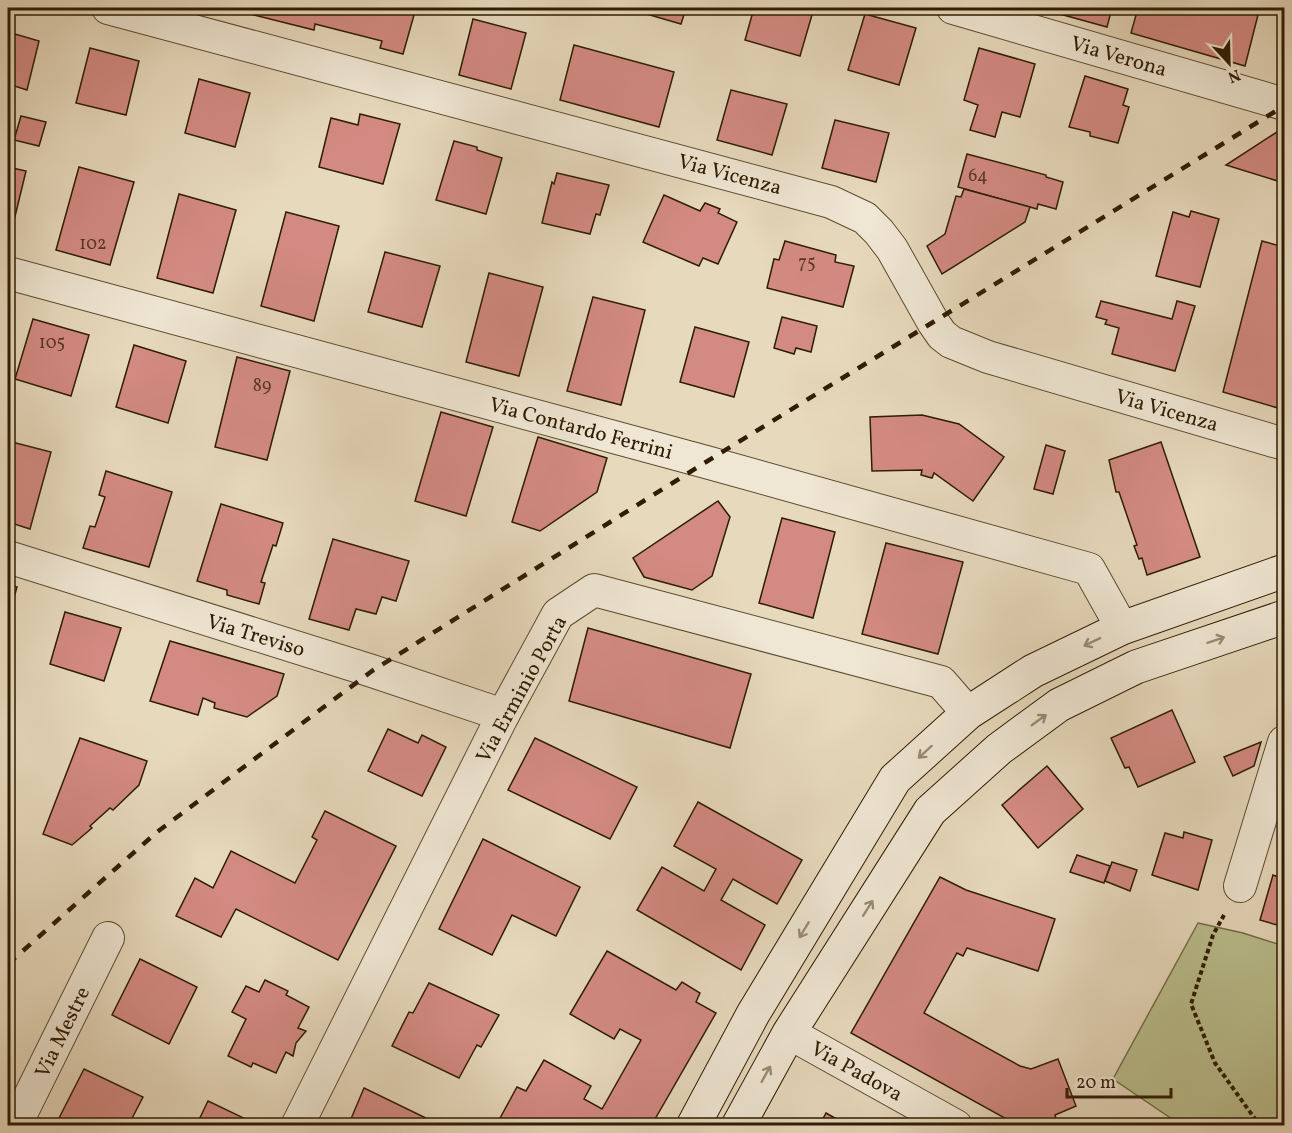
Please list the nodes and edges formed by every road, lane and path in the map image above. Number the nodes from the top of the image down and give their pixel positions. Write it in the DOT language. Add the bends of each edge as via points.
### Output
graph roads {
  1 [pos="108,8"];
  2 [pos="953,8"];
  3 [pos="1284,104"];
  4 [pos="8,273"];
  5 [pos="1284,444"];
  6 [pos="8,557"];
  7 [pos="1284,571"];
  8 [pos="1284,617"];
  9 [pos="1122,628"];
  10 [pos="1136,667"];
  11 [pos="969,713"];
  12 [pos="503,715"];
  13 [pos="1284,742"];
  14 [pos="999,749"];
  15 [pos="1240,886"];
  16 [pos="108,938"];
  17 [pos="753,1014"];
  18 [pos="789,1033"];
  19 [pos="15,1125"];
  20 [pos="297,1125"];
  21 [pos="693,1125"];
  22 [pos="738,1125"];
  23 [pos="956,1125"];
  24 [pos="1260,1125"];
  1 -- 5 [label="street, Via Vicenza" via="831,202 865,218 879,232 933,322 951,342 987,357"];
  2 -- 3 [label="street, Via Verona"];
  4 -- 9 [label="street, Via Contardo Ferrini" via="1089,569"];
  6 -- 12 [label="street, Via Treviso"];
  7 -- 9 [label="main road"];
  10 -- 8 [label="main road, one-way"];
  9 -- 10 [label="main road"];
  9 -- 11 [label="main road, one-way" via="1033,670"];
  14 -- 10 [label="main road, one-way" via="1059,705"];
  11 -- 12 [label="street, Via Erminio Porta" via="941,682 594,590 558,614"];
  11 -- 14 [label="main road"];
  11 -- 17 [label="main road, one-way" via="895,779"];
  12 -- 20 [label="street, Via Erminio Porta"];
  13 -- 15 [label="street"];
  18 -- 14 [label="main road, one-way" via="930,811"];
  15 -- 24 [label="path" via="1213,935 1191,1004 1215,1063"];
  16 -- 19 [label="street, Via Mestre"];
  17 -- 18 [label="main road"];
  17 -- 21 [label="main road"];
  22 -- 18 [label="main road, one-way"];
  18 -- 23 [label="street, Via Padova"];
}
